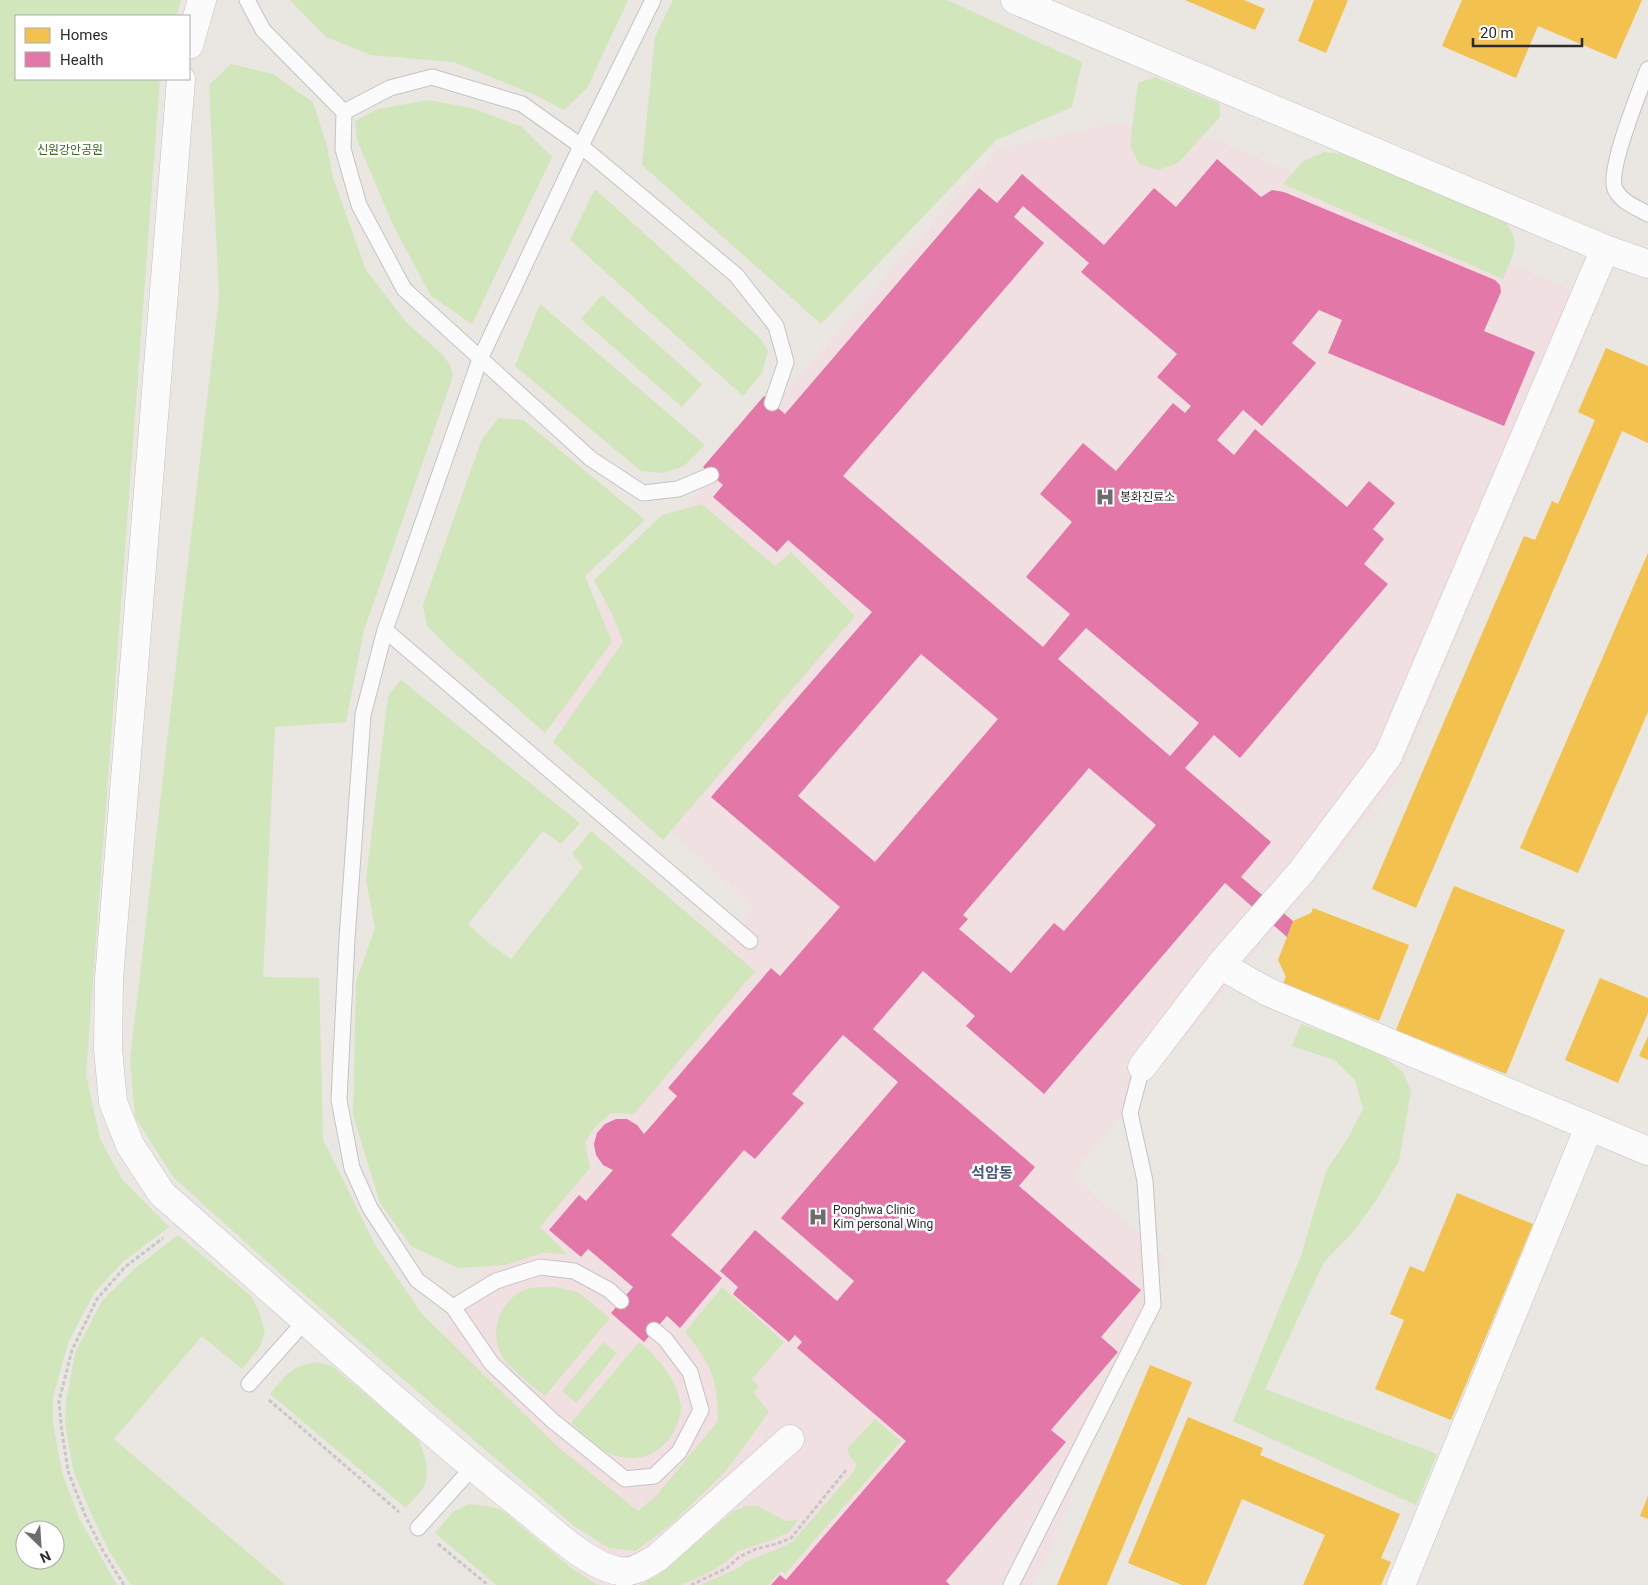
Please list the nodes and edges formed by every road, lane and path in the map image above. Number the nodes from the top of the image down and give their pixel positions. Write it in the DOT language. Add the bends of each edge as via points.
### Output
graph roads {
  1 [pos="202,0"];
  2 [pos="247,0"];
  3 [pos="653,0"];
  4 [pos="1014,0"];
  5 [pos="190,42"];
  6 [pos="1648,69"];
  7 [pos="181,80"];
  8 [pos="344,112"];
  9 [pos="581,146"];
  10 [pos="1648,214"];
  11 [pos="1605,249"];
  12 [pos="1648,264"];
  13 [pos="480,360"];
  14 [pos="772,403"];
  15 [pos="711,475"];
  16 [pos="385,630"];
  17 [pos="750,940"];
  18 [pos="1220,965"];
  19 [pos="1142,1067"];
  20 [pos="1589,1127"];
  21 [pos="1648,1151"];
  22 [pos="190,1218"];
  23 [pos="621,1301"];
  24 [pos="452,1307"];
  25 [pos="306,1320"];
  26 [pos="654,1330"];
  27 [pos="249,1384"];
  28 [pos="790,1439"];
  29 [pos="473,1467"];
  30 [pos="847,1469"];
  31 [pos="418,1528"];
  32 [pos="124,1585"];
  33 [pos="488,1585"];
  34 [pos="690,1585"];
  35 [pos="1011,1585"];
  36 [pos="1401,1585"];
  1 -- 5 [label="street"];
  2 -- 8 [label="lane" via="263,30"];
  3 -- 9 [label="lane"];
  4 -- 11 [label="street"];
  6 -- 10 [label="lane" via="1613,172 1614,188 1620,199"];
  7 -- 22 [label="street" via="109,979 108,1049 112,1102 130,1145 162,1194"];
  8 -- 9 [label="lane" via="390,88 432,77 522,104"];
  8 -- 13 [label="lane" via="343,149 359,205 404,290"];
  9 -- 13 [label="lane"];
  9 -- 14 [label="lane" via="736,275 776,326 786,362"];
  11 -- 12 [label="street"];
  11 -- 18 [label="street" via="1388,756 1302,871"];
  13 -- 15 [label="lane" via="591,459 643,493 678,489"];
  13 -- 16 [label="lane"];
  16 -- 17 [label="lane"];
  16 -- 24 [label="lane" via="363,714 339,1100 352,1168 370,1208 417,1280"];
  18 -- 19 [label="street"];
  18 -- 20 [label="street" via="1268,992"];
  19 -- 35 [label="lane" via="1130,1113 1145,1181 1153,1305"];
  20 -- 21 [label="street"];
  20 -- 36 [label="street"];
  22 -- 25 [label="street"];
  22 -- 32 [label="path" via="125,1267 97,1299 72,1350 59,1401 68,1472 102,1551"];
  23 -- 24 [label="lane" via="609,1290 574,1271 540,1268 496,1281"];
  24 -- 26 [label="lane" via="492,1364 553,1421 625,1478 654,1476 678,1452 701,1410 690,1372"];
  25 -- 27 [label="lane"];
  25 -- 29 [label="street"];
  27 -- 31 [label="path"];
  28 -- 29 [label="street" via="657,1558 636,1570 620,1572 580,1552"];
  29 -- 31 [label="lane"];
  30 -- 34 [label="path" via="790,1538 756,1549 727,1568"];
  31 -- 33 [label="path"];
}
